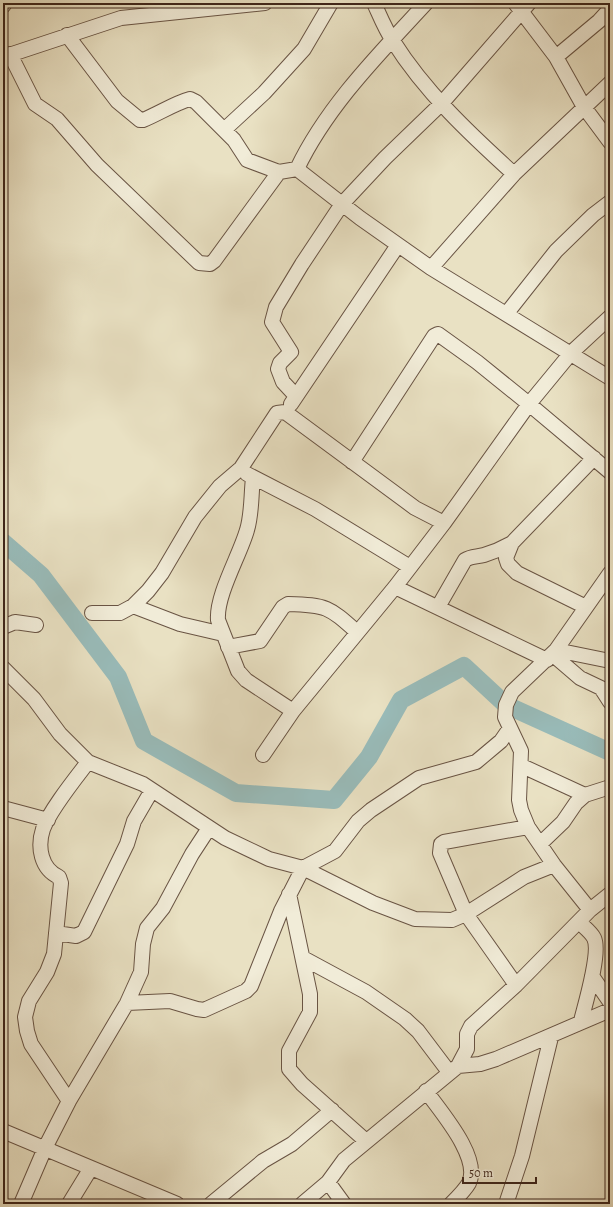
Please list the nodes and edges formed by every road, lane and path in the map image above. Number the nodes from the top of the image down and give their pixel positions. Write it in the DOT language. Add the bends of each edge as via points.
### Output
graph roads {
  1 [pos="5,3"];
  2 [pos="265,3"];
  3 [pos="331,3"];
  4 [pos="374,3"];
  5 [pos="426,3"];
  6 [pos="3,6"];
  7 [pos="522,6"];
  8 [pos="610,9"];
  9 [pos="67,35"];
  10 [pos="392,40"];
  11 [pos="7,56"];
  12 [pos="556,57"];
  13 [pos="610,83"];
  14 [pos="442,103"];
  15 [pos="584,107"];
  16 [pos="224,130"];
  17 [pos="610,142"];
  18 [pos="296,169"];
  19 [pos="279,172"];
  20 [pos="514,174"];
  21 [pos="610,202"];
  22 [pos="342,204"];
  23 [pos="398,245"];
  24 [pos="431,268"];
  25 [pos="507,313"];
  26 [pos="610,317"];
  27 [pos="571,353"];
  28 [pos="610,378"];
  29 [pos="296,396"];
  30 [pos="529,404"];
  31 [pos="285,412"];
  32 [pos="594,458"];
  33 [pos="352,462"];
  34 [pos="240,468"];
  35 [pos="610,472"];
  36 [pos="253,478"];
  37 [pos="444,523"];
  38 [pos="512,543"];
  39 [pos="410,567"];
  40 [pos="610,573"];
  41 [pos="395,587"];
  42 [pos="133,606"];
  43 [pos="438,607"];
  44 [pos="586,607"];
  45 [pos="92,613"];
  46 [pos="36,625"];
  47 [pos="3,627"];
  48 [pos="357,632"];
  49 [pos="223,634"];
  50 [pos="228,648"];
  51 [pos="570,653"];
  52 [pos="552,654"];
  53 [pos="610,661"];
  54 [pos="3,668"];
  55 [pos="575,674"];
  56 [pos="610,702"];
  57 [pos="292,711"];
  58 [pos="510,728"];
  59 [pos="263,755"];
  60 [pos="88,762"];
  61 [pos="522,766"];
  62 [pos="610,787"];
  63 [pos="152,790"];
  64 [pos="585,795"];
  65 [pos="3,808"];
  66 [pos="48,820"];
  67 [pos="528,827"];
  68 [pos="209,828"];
  69 [pos="540,844"];
  70 [pos="554,865"];
  71 [pos="303,868"];
  72 [pos="289,894"];
  73 [pos="610,894"];
  74 [pos="590,910"];
  75 [pos="466,914"];
  76 [pos="579,922"];
  77 [pos="56,933"];
  78 [pos="302,958"];
  79 [pos="592,976"];
  80 [pos="516,985"];
  81 [pos="610,1002"];
  82 [pos="127,1003"];
  83 [pos="610,1010"];
  84 [pos="581,1021"];
  85 [pos="551,1037"];
  86 [pos="454,1069"];
  87 [pos="426,1091"];
  88 [pos="68,1101"];
  89 [pos="332,1110"];
  90 [pos="3,1131"];
  91 [pos="366,1141"];
  92 [pos="45,1148"];
  93 [pos="91,1168"];
  94 [pos="328,1182"];
  95 [pos="25,1203"];
  96 [pos="69,1204"];
  97 [pos="177,1204"];
  98 [pos="211,1204"];
  99 [pos="302,1204"];
  100 [pos="344,1204"];
  101 [pos="451,1204"];
  102 [pos="506,1204"];
  1 -- 6 [label="street"];
  2 -- 9 [label="street" via="121,18"];
  3 -- 16 [label="street" via="304,49 264,93"];
  4 -- 10 [label="street"];
  5 -- 10 [label="street"];
  7 -- 12 [label="street"];
  7 -- 14 [label="street"];
  8 -- 12 [label="street"];
  9 -- 11 [label="street"];
  9 -- 16 [label="street" via="117,101 140,120 190,99"];
  10 -- 14 [label="street" via="409,65"];
  10 -- 18 [label="street" via="346,94 310,142"];
  11 -- 19 [label="street" via="35,104 57,119 97,165 199,263 210,264 214,260"];
  12 -- 15 [label="street"];
  13 -- 15 [label="street"];
  14 -- 20 [label="street" via="472,136"];
  14 -- 22 [label="street"];
  15 -- 17 [label="street"];
  15 -- 20 [label="street"];
  16 -- 19 [label="street" via="247,160"];
  18 -- 19 [label="street"];
  18 -- 22 [label="street"];
  20 -- 24 [label="street"];
  21 -- 25 [label="street" via="556,251"];
  22 -- 23 [label="street"];
  22 -- 29 [label="street" via="302,264 273,316 272,322 279,335 291,349 280,363 279,375"];
  23 -- 24 [label="street"];
  23 -- 29 [label="street"];
  24 -- 25 [label="street"];
  25 -- 27 [label="street"];
  26 -- 27 [label="street"];
  27 -- 28 [label="street"];
  27 -- 30 [label="street"];
  29 -- 31 [label="street"];
  30 -- 32 [label="street"];
  30 -- 33 [label="street" via="438,334 434,336"];
  30 -- 37 [label="street"];
  31 -- 33 [label="street"];
  31 -- 34 [label="street" via="277,413"];
  32 -- 35 [label="street"];
  32 -- 38 [label="street"];
  33 -- 37 [label="street" via="415,508"];
  34 -- 36 [label="street"];
  34 -- 42 [label="street" via="220,486 196,517 162,573"];
  36 -- 39 [label="street" via="315,509"];
  36 -- 49 [label="street" via="248,530 217,614"];
  37 -- 39 [label="street"];
  38 -- 43 [label="street" via="494,552 465,560"];
  38 -- 44 [label="street" via="506,558 517,573"];
  39 -- 41 [label="street"];
  40 -- 44 [label="street"];
  41 -- 43 [label="street"];
  41 -- 48 [label="street"];
  42 -- 45 [label="street" via="120,613"];
  42 -- 49 [label="street" via="180,624"];
  43 -- 52 [label="street"];
  44 -- 52 [label="street"];
  46 -- 47 [label="street" via="15,622"];
  48 -- 50 [label="street" via="325,607 288,604 283,607 260,641"];
  48 -- 57 [label="street"];
  49 -- 50 [label="street"];
  50 -- 57 [label="street" via="238,671 246,680"];
  51 -- 52 [label="street"];
  51 -- 53 [label="street"];
  51 -- 55 [label="street"];
  52 -- 55 [label="street"];
  52 -- 58 [label="street" via="512,692 506,705 505,717"];
  54 -- 60 [label="street" via="34,699 60,734"];
  55 -- 56 [label="street" via="601,688"];
  57 -- 59 [label="street"];
  58 -- 61 [label="street" via="521,751"];
  58 -- 71 [label="street" via="501,742 476,762 419,778 371,810 358,821 335,851"];
  60 -- 63 [label="street" via="132,778"];
  60 -- 66 [label="street"];
  61 -- 64 [label="street"];
  61 -- 67 [label="street" via="519,800"];
  62 -- 64 [label="street"];
  63 -- 68 [label="street"];
  63 -- 77 [label="street" via="134,821 127,844 84,932 76,936"];
  64 -- 69 [label="street" via="563,822"];
  65 -- 66 [label="street"];
  66 -- 77 [label="street" via="41,838 42,855 49,872 59,877 61,883"];
  67 -- 69 [label="street"];
  67 -- 75 [label="street" via="441,844 440,853"];
  68 -- 71 [label="street" via="269,859"];
  68 -- 82 [label="street" via="163,908 147,928 141,972"];
  69 -- 70 [label="street"];
  70 -- 74 [label="street"];
  70 -- 75 [label="street" via="518,880"];
  71 -- 72 [label="street"];
  71 -- 75 [label="street" via="373,903 415,919 452,920"];
  72 -- 78 [label="street"];
  72 -- 82 [label="street" via="251,986 246,991 204,1010 170,1001"];
  73 -- 74 [label="street"];
  74 -- 76 [label="street"];
  75 -- 80 [label="street"];
  76 -- 79 [label="street" via="595,939"];
  76 -- 80 [label="street"];
  77 -- 88 [label="street" via="54,954 47,972 29,1001 25,1017 31,1044"];
  78 -- 86 [label="street" via="366,992 405,1020"];
  78 -- 89 [label="street" via="311,1007 289,1051 289,1069"];
  79 -- 81 [label="street"];
  79 -- 84 [label="street"];
  80 -- 86 [label="street" via="471,1026 467,1034 467,1049"];
  82 -- 88 [label="street"];
  83 -- 84 [label="street"];
  84 -- 85 [label="street"];
  85 -- 86 [label="street" via="480,1064"];
  85 -- 102 [label="street" via="522,1156"];
  86 -- 87 [label="street"];
  87 -- 91 [label="street"];
  87 -- 101 [label="street" via="468,1154 471,1172 469,1182"];
  88 -- 92 [label="street"];
  89 -- 91 [label="street"];
  89 -- 98 [label="street" via="292,1144 263,1161"];
  90 -- 92 [label="street"];
  91 -- 94 [label="street" via="344,1160"];
  92 -- 93 [label="street"];
  92 -- 95 [label="street"];
  93 -- 96 [label="street"];
  93 -- 97 [label="street"];
  94 -- 99 [label="street"];
  94 -- 100 [label="street"];
}
